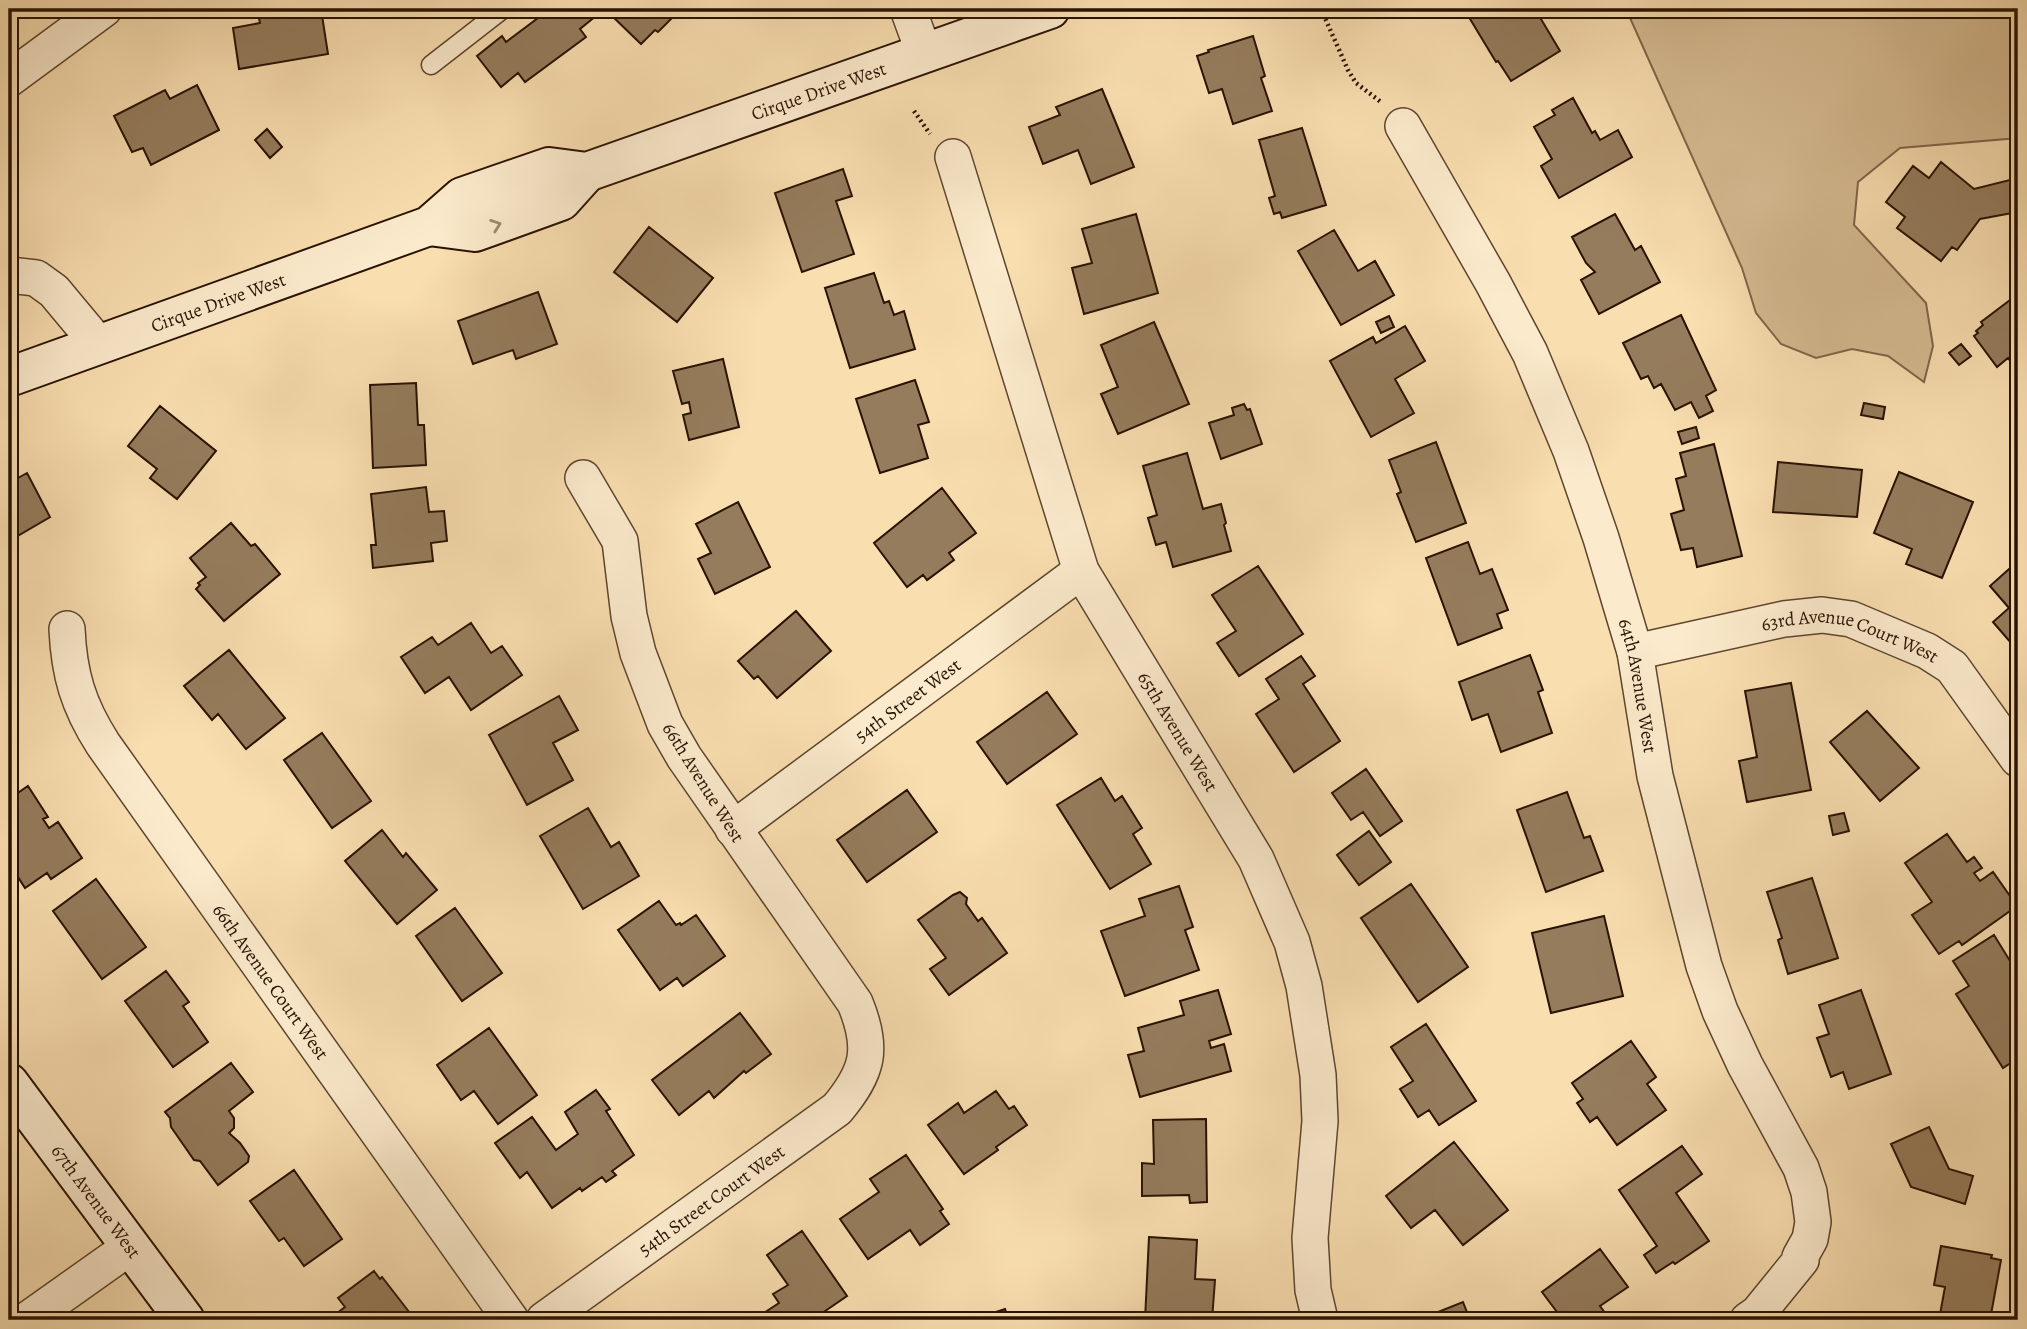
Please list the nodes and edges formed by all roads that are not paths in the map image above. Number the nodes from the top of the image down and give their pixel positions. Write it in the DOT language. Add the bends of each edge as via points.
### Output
graph roads {
  1 [pos="104,9"];
  2 [pos="503,9"];
  3 [pos="908,9"];
  4 [pos="1050,9"];
  5 [pos="924,53"];
  6 [pos="431,65"];
  7 [pos="9,79"];
  8 [pos="1403,126"];
  9 [pos="953,157"];
  10 [pos="9,275"];
  11 [pos="99,345"];
  12 [pos="9,377"];
  13 [pos="583,478"];
  14 [pos="1081,571"];
  15 [pos="67,629"];
  16 [pos="1635,652"];
  17 [pos="2018,759"];
  18 [pos="733,830"];
  19 [pos="864,1066"];
  20 [pos="9,1083"];
  21 [pos="130,1247"];
  22 [pos="27,1320"];
  23 [pos="185,1320"];
  24 [pos="511,1320"];
  25 [pos="544,1320"];
  26 [pos="1320,1320"];
  27 [pos="1748,1320"];
  1 -- 7 [label="street"];
  2 -- 6 [label="lane"];
  3 -- 5 [label="street"];
  4 -- 5 [label="main road, Cirque Drive West"];
  5 -- 11 [label="main road, Cirque Drive West" via="587,172 549,167 463,197 429,226"];
  8 -- 16 [label="street, 64th Avenue West" via="1530,353 1571,451"];
  9 -- 14 [label="street, 65th Avenue West"];
  10 -- 11 [label="street" via="36,278 54,291"];
  11 -- 12 [label="main road, Cirque Drive West"];
  13 -- 18 [label="street, 66th Avenue West" via="620,541 629,616 650,689 684,757"];
  14 -- 18 [label="street, 54th Street West"];
  14 -- 26 [label="street, 65th Avenue West" via="1256,859 1292,942 1309,1008 1318,1075 1320,1132 1310,1238"];
  15 -- 24 [label="street, 66th Avenue Court West" via="73,681 103,744"];
  16 -- 17 [label="street, 63rd Avenue Court West" via="1784,619 1822,615 1850,619 1927,651 1952,667"];
  16 -- 27 [label="street, 64th Avenue West" via="1655,776 1704,966 1745,1065 1801,1168 1809,1192 1813,1222 1801,1260"];
  18 -- 19 [label="street, 66th Avenue West" via="855,1003 863,1023"];
  19 -- 25 [label="street, 54th Street Court West" via="856,1087 837,1109"];
  20 -- 21 [label="main road, 67th Avenue West"];
  21 -- 22 [label="street"];
  21 -- 23 [label="main road, 67th Avenue West"];
}
